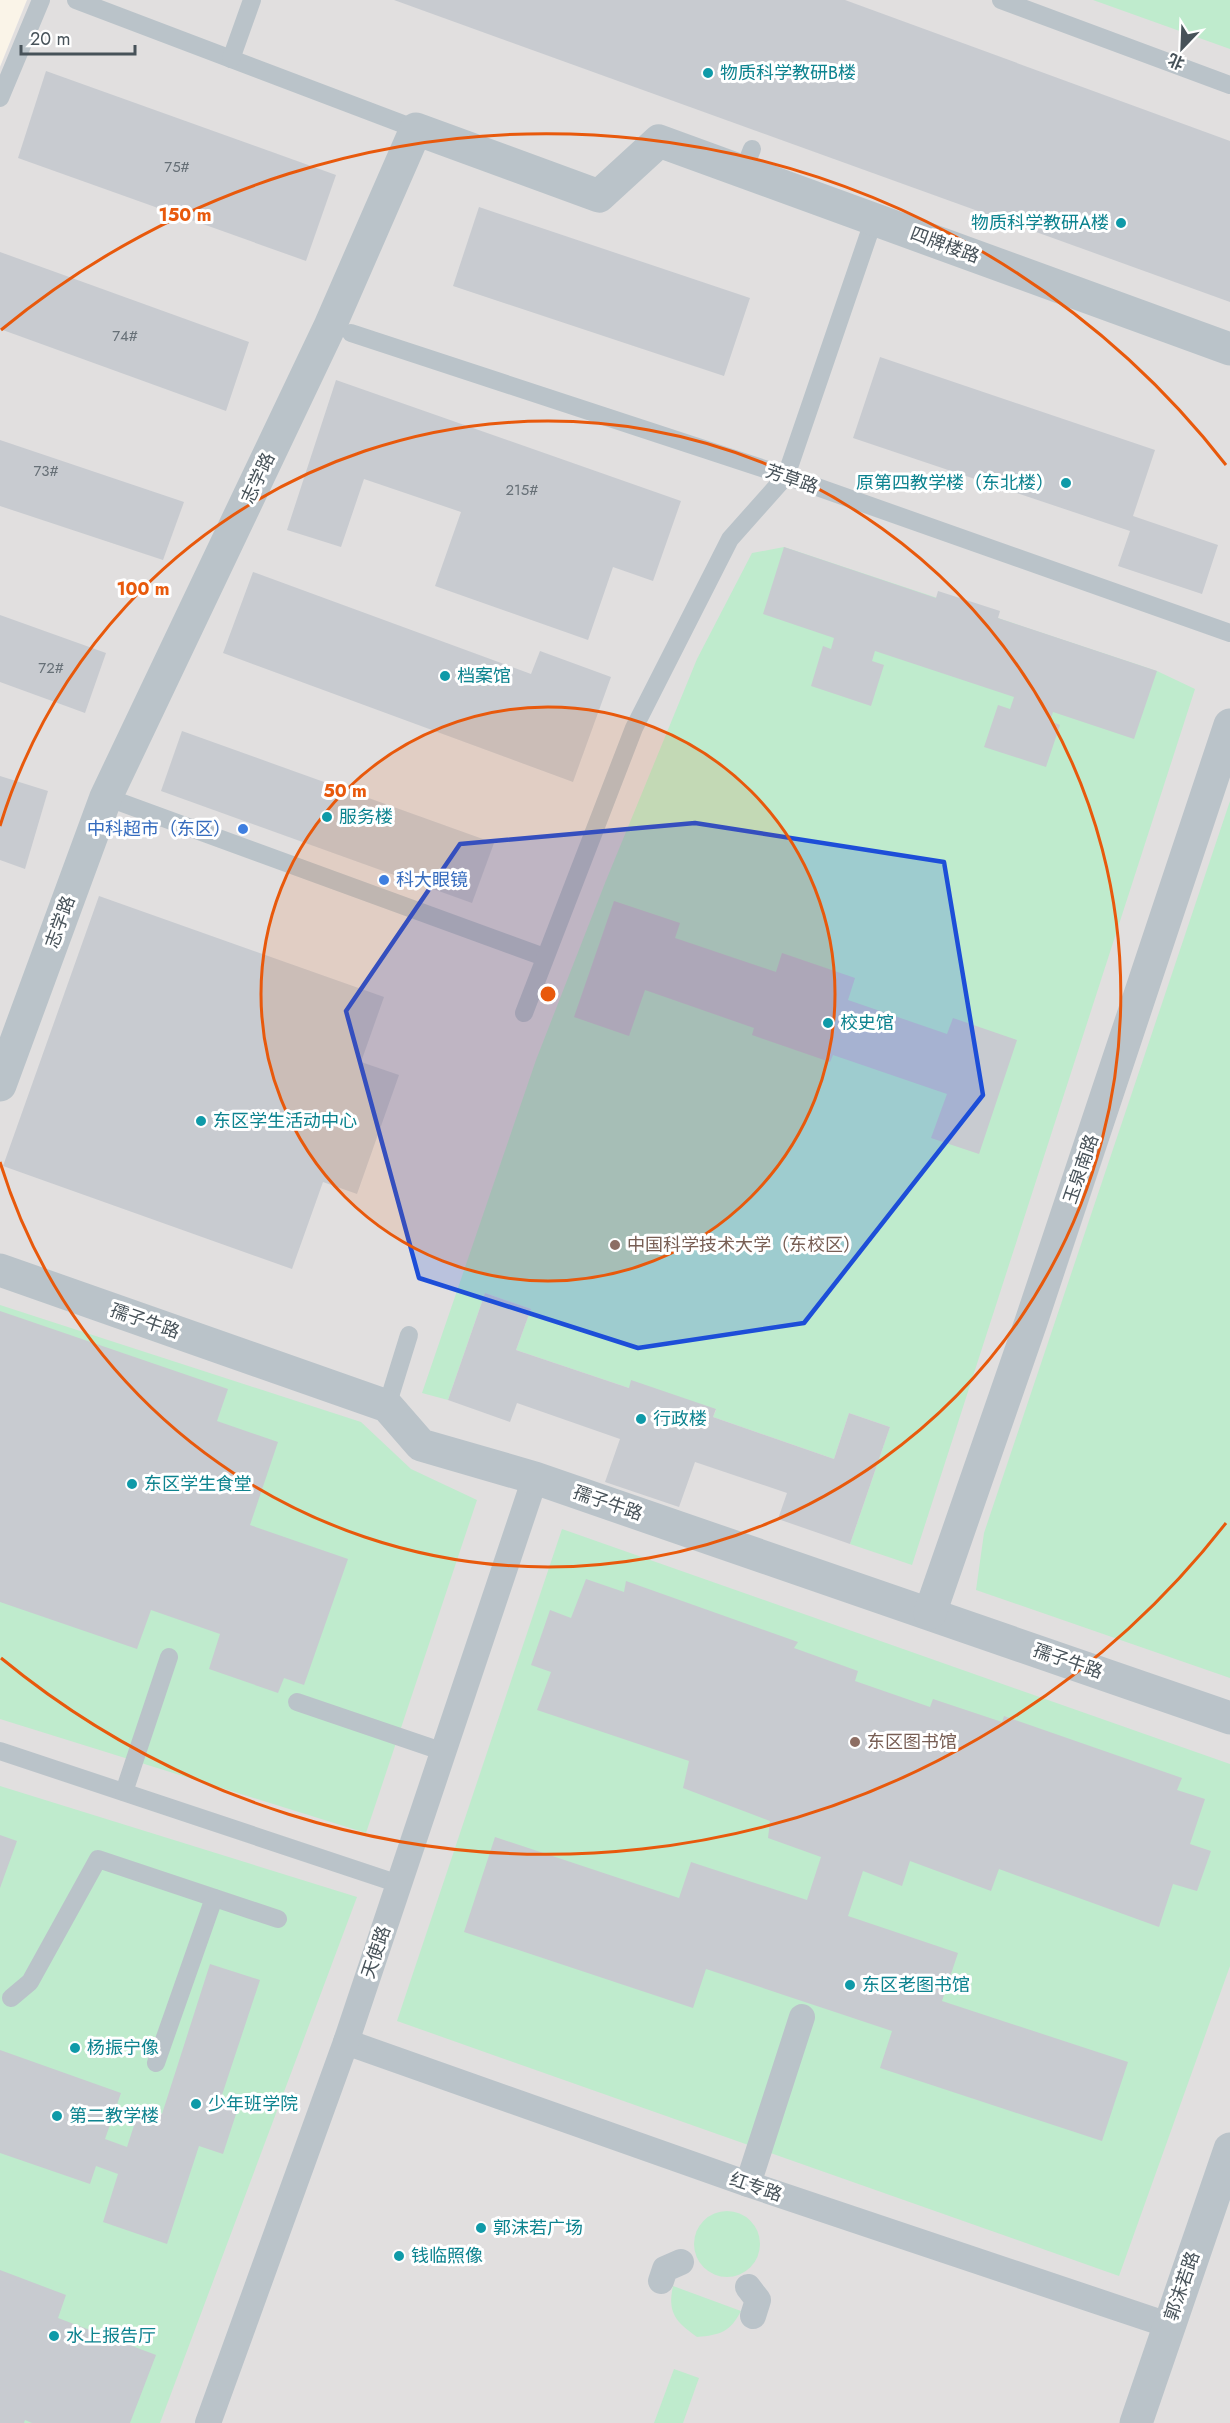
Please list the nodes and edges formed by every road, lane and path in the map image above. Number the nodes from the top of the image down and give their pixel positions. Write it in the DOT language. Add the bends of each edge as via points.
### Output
graph roads {
  1 [pos="41,0"];
  2 [pos="76,0"];
  3 [pos="252,0"];
  4 [pos="1001,0"];
  5 [pos="231,59"];
  6 [pos="1230,85"];
  7 [pos="0,98"];
  8 [pos="416,129"];
  9 [pos="874,219"];
  10 [pos="351,333"];
  11 [pos="1230,349"];
  12 [pos="786,476"];
  13 [pos="1230,633"];
  14 [pos="1230,725"];
  15 [pos="1224,765"];
  16 [pos="106,797"];
  17 [pos="544,957"];
  18 [pos="524,1013"];
  19 [pos="0,1085"];
  20 [pos="0,1270"];
  21 [pos="409,1335"];
  22 [pos="387,1406"];
  23 [pos="535,1478"];
  24 [pos="930,1613"];
  25 [pos="169,1657"];
  26 [pos="297,1702"];
  27 [pos="1230,1718"];
  28 [pos="0,1751"];
  29 [pos="444,1752"];
  30 [pos="124,1792"];
  31 [pos="399,1884"];
  32 [pos="214,1898"];
  33 [pos="278,1919"];
  34 [pos="11,1998"];
  35 [pos="802,2017"];
  36 [pos="346,2043"];
  37 [pos="156,2063"];
  38 [pos="1230,2149"];
  39 [pos="748,2184"];
  40 [pos="681,2262"];
  41 [pos="661,2281"];
  42 [pos="748,2287"];
  43 [pos="753,2316"];
  44 [pos="1168,2325"];
  45 [pos="208,2423"];
  46 [pos="1136,2423"];
  1 -- 7 [label="lane"];
  2 -- 5 [label="lane"];
  3 -- 5 [label="lane"];
  4 -- 6 [label="lane"];
  5 -- 8 [label="lane"];
  8 -- 9 [label="street, 四牌楼路" via="598,196 659,141 748,160"];
  8 -- 16 [label="street, 志学路" via="330,326"];
  9 -- 11 [label="street, 四牌楼路"];
  9 -- 12 [label="lane"];
  10 -- 12 [label="lane, 芳草路"];
  12 -- 13 [label="lane, 芳草路"];
  12 -- 17 [label="lane" via="730,539 633,728"];
  14 -- 15 [label="street, 玉泉南路"];
  15 -- 24 [label="street, 玉泉南路"];
  16 -- 17 [label="lane"];
  16 -- 19 [label="street, 志学路"];
  17 -- 18 [label="lane"];
  20 -- 22 [label="street, 孺子牛路"];
  21 -- 22 [label="lane"];
  22 -- 23 [label="street, 孺子牛路" via="421,1445"];
  23 -- 24 [label="street, 孺子牛路"];
  23 -- 29 [label="street, 天使路"];
  24 -- 27 [label="street, 孺子牛路"];
  25 -- 30 [label="lane"];
  26 -- 29 [label="lane"];
  28 -- 30 [label="lane"];
  29 -- 31 [label="street, 天使路"];
  30 -- 31 [label="lane"];
  31 -- 36 [label="street, 天使路"];
  32 -- 33 [label="lane"];
  32 -- 34 [label="lane" via="98,1859 30,1982"];
  32 -- 37 [label="lane"];
  35 -- 39 [label="street"];
  36 -- 39 [label="street, 红专路"];
  36 -- 45 [label="street, 天使路"];
  38 -- 44 [label="street, 郭沫若路"];
  39 -- 44 [label="street, 红专路"];
  40 -- 41 [label="street" via="664,2269"];
  42 -- 43 [label="street" via="758,2300"];
  44 -- 46 [label="street, 郭沫若路"];
}
